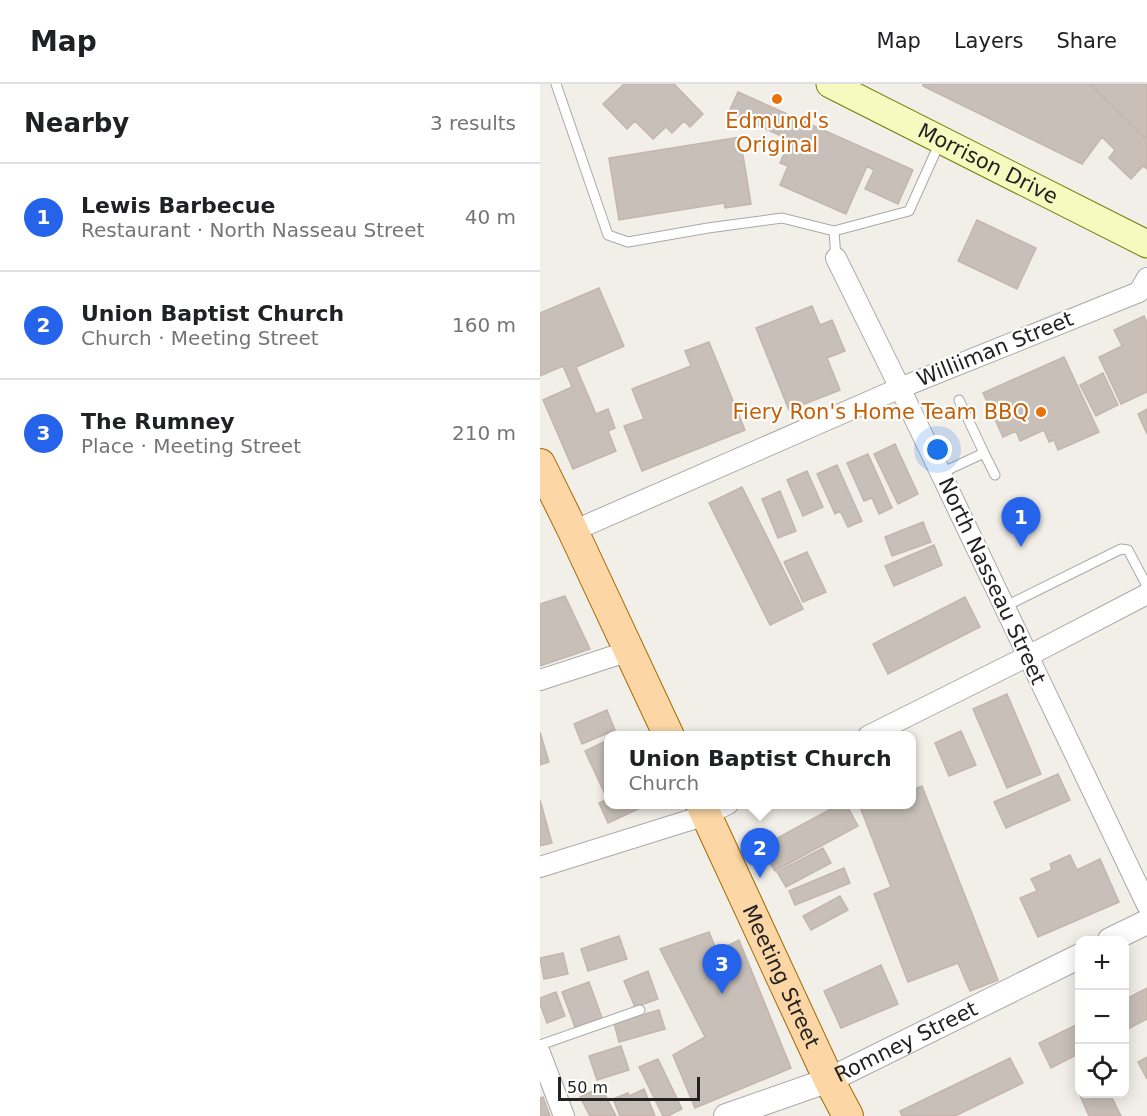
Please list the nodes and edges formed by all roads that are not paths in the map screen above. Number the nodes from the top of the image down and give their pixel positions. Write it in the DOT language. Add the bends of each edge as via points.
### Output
graph roads {
  1 [pos="556,84"];
  2 [pos="830,84"];
  3 [pos="941,140"];
  4 [pos="834,231"];
  5 [pos="1147,244"];
  6 [pos="836,258"];
  7 [pos="1147,278"];
  8 [pos="900,387"];
  9 [pos="959,400"];
  10 [pos="984,453"];
  11 [pos="540,464"];
  12 [pos="941,473"];
  13 [pos="995,475"];
  14 [pos="573,531"];
  15 [pos="1147,586"];
  16 [pos="1147,594"];
  17 [pos="1004,607"];
  18 [pos="629,651"];
  19 [pos="1028,656"];
  20 [pos="540,680"];
  21 [pos="667,731"];
  22 [pos="875,731"];
  23 [pos="708,809"];
  24 [pos="711,809"];
  25 [pos="540,867"];
  26 [pos="1147,905"];
  27 [pos="1147,922"];
  28 [pos="1118,936"];
  29 [pos="1075,958"];
  30 [pos="640,1010"];
  31 [pos="540,1045"];
  32 [pos="540,1053"];
  33 [pos="829,1080"];
  34 [pos="564,1116"];
  35 [pos="726,1116"];
  36 [pos="848,1116"];
  1 -- 4 [label="lane" via="608,235 628,242 782,218"];
  2 -- 3 [label="main road, Morrison Drive"];
  3 -- 4 [label="lane" via="909,211"];
  3 -- 5 [label="main road, Morrison Drive"];
  4 -- 6 [label="lane"];
  6 -- 8 [label="street, North Nasseau Street"];
  7 -- 8 [label="street, Williiman Street" via="1139,291"];
  8 -- 12 [label="street, North Nasseau Street"];
  8 -- 14 [label="street, Williiman Street"];
  9 -- 10 [label="lane"];
  10 -- 12 [label="lane"];
  10 -- 13 [label="lane"];
  11 -- 14 [label="main road"];
  12 -- 17 [label="street, North Nasseau Street"];
  14 -- 18 [label="main road"];
  15 -- 17 [label="lane" via="1128,550 1121,549"];
  16 -- 19 [label="street"];
  17 -- 19 [label="street, North Nasseau Street"];
  18 -- 20 [label="street"];
  18 -- 21 [label="main road"];
  19 -- 22 [label="street"];
  19 -- 26 [label="street, North Nasseau Street"];
  23 -- 25 [label="street"];
  24 -- 33 [label="main road, Meeting Street"];
  27 -- 28 [label="street"];
  29 -- 33 [label="street, Romney Street"];
  30 -- 31 [label="lane"];
  32 -- 34 [label="street"];
  33 -- 35 [label="street, Romney Street"];
  33 -- 36 [label="main road, Meeting Street"];
}
